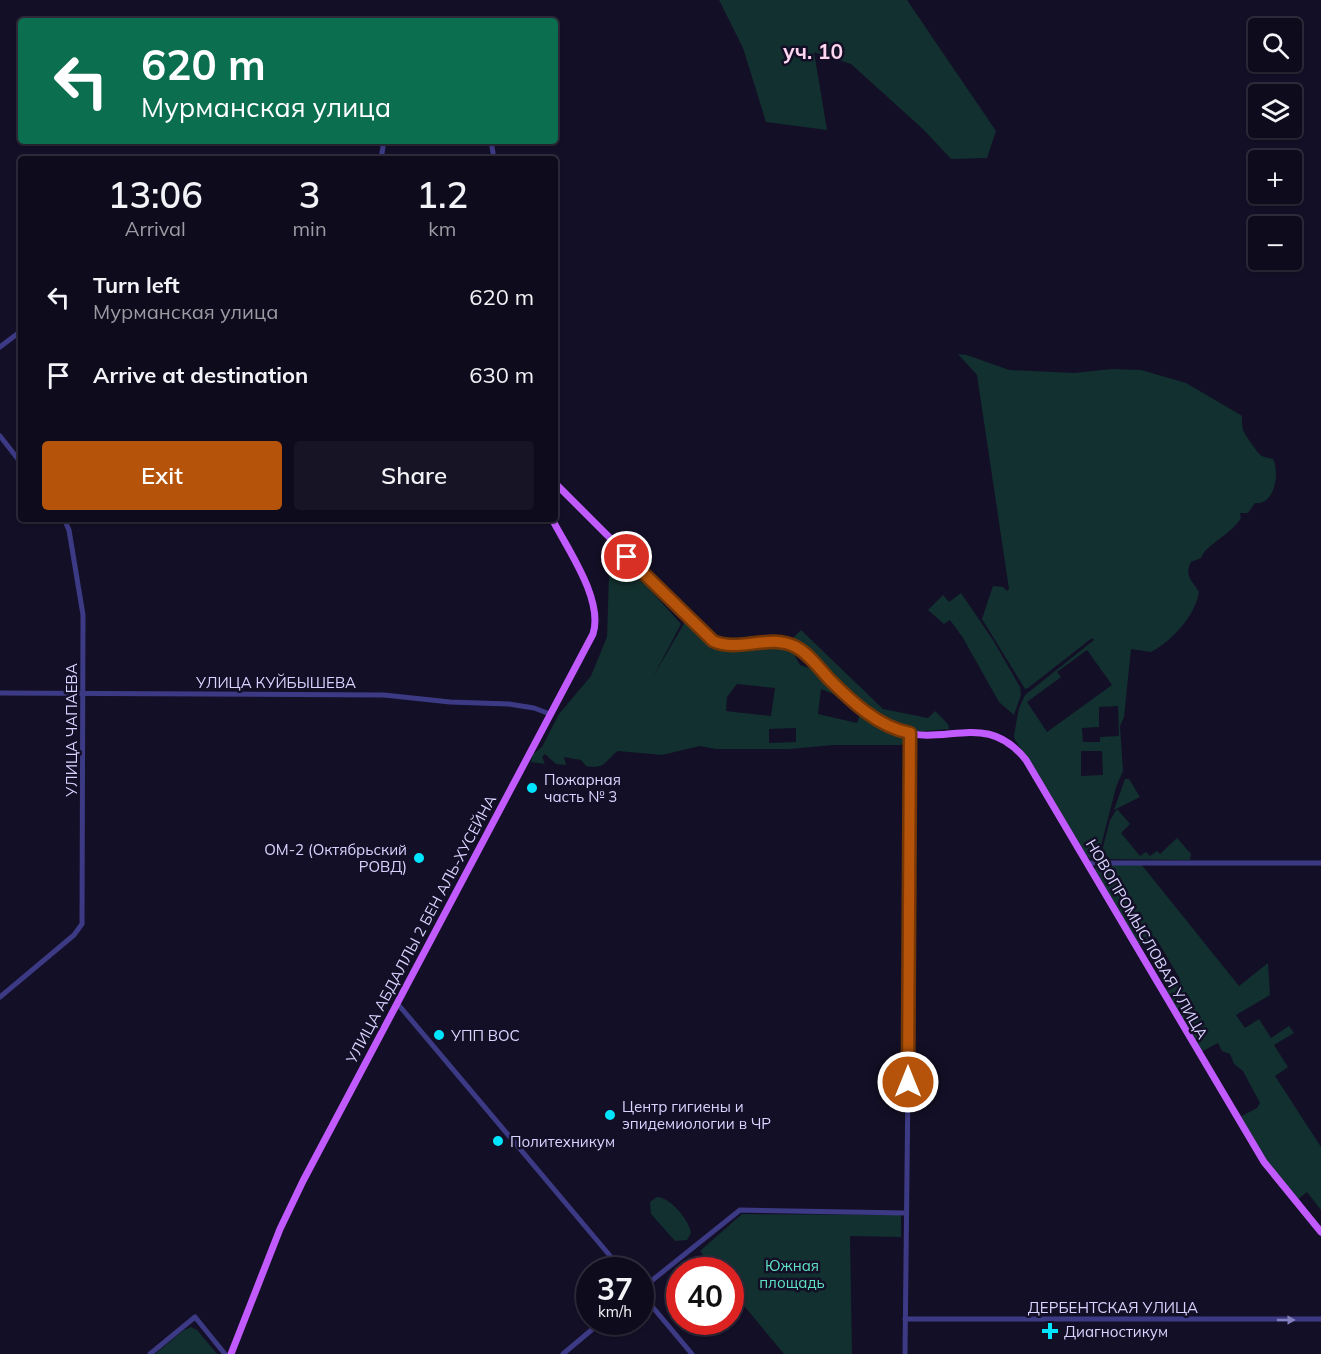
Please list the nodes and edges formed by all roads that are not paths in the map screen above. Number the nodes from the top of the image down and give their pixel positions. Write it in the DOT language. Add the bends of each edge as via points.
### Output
graph roads {
  1 [pos="18,334"];
  2 [pos="0,347"];
  3 [pos="0,436"];
  4 [pos="18,459"];
  5 [pos="558,486"];
  6 [pos="66,522"];
  7 [pos="554,522"];
  8 [pos="0,693"];
  9 [pos="84,694"];
  10 [pos="550,714"];
  11 [pos="910,733"];
  12 [pos="1087,863"];
  13 [pos="1321,863"];
  14 [pos="0,997"];
  15 [pos="397,1003"];
  16 [pos="906,1213"];
  17 [pos="1321,1232"];
  18 [pos="611,1257"];
  19 [pos="654,1280"];
  20 [pos="654,1308"];
  21 [pos="905,1318"];
  22 [pos="1321,1319"];
  23 [pos="586,1335"];
  24 [pos="150,1354"];
  25 [pos="225,1354"];
  26 [pos="231,1354"];
  27 [pos="563,1354"];
  28 [pos="692,1354"];
  29 [pos="905,1354"];
  1 -- 2 [label="street"];
  3 -- 4 [label="street"];
  5 -- 11 [label="main road" via="711,639 726,645 771,641 795,646 869,714"];
  6 -- 9 [label="street, УЛИЦА ЧАПАЕВА" via="83,615"];
  7 -- 10 [label="main road, УЛИЦА АБДАЛЛЫ 2 БЕН АЛЬ-ХУСЕЙНА" via="583,578 595,627"];
  8 -- 9 [label="street, УЛИЦА КУЙБЫШЕВА"];
  9 -- 10 [label="street, УЛИЦА КУЙБЫШЕВА" via="398,696 523,706"];
  9 -- 14 [label="street, УЛИЦА ЧАПАЕВА" via="82,924"];
  10 -- 15 [label="main road, УЛИЦА АБДАЛЛЫ 2 БЕН АЛЬ-ХУСЕЙНА"];
  11 -- 12 [label="main road, НОВОПРОМЫСЛОВАЯ УЛИЦА" via="983,733 1010,743 1026,760"];
  11 -- 16 [label="street"];
  12 -- 13 [label="street"];
  12 -- 17 [label="main road, НОВОПРОМЫСЛОВАЯ УЛИЦА" via="1264,1162"];
  15 -- 18 [label="street"];
  15 -- 26 [label="main road, УЛИЦА АБДАЛЛЫ 2 БЕН АЛЬ-ХУСЕЙНА" via="280,1229"];
  16 -- 19 [label="street" via="740,1210"];
  16 -- 21 [label="street"];
  20 -- 28 [label="street"];
  21 -- 22 [label="street, ДЕРБЕНТСКАЯ УЛИЦА, one-way"];
  21 -- 29 [label="street"];
  23 -- 27 [label="street"];
  24 -- 25 [label="street" via="195,1317"];
}
